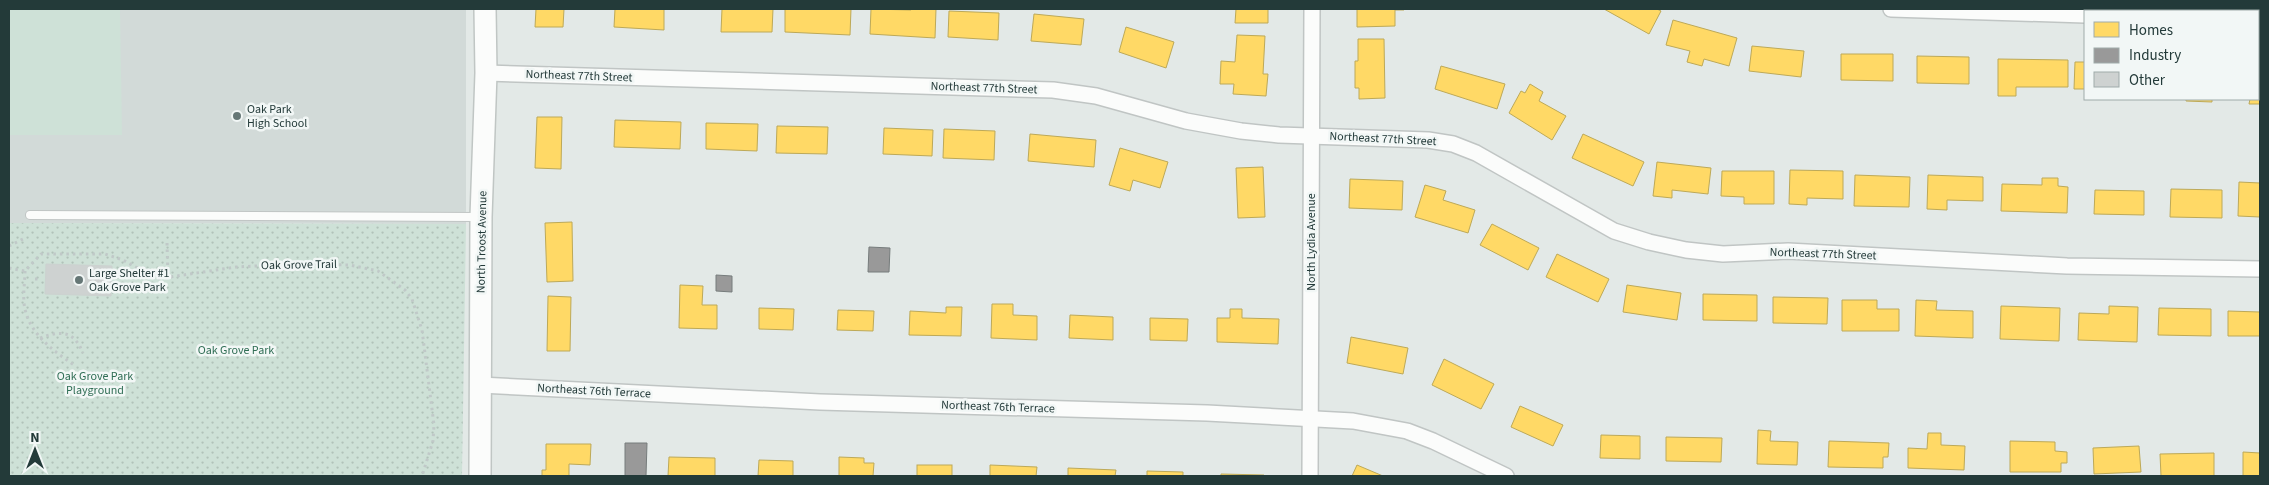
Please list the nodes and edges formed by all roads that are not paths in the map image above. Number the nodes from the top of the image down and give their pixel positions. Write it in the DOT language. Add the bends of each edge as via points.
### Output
graph roads {
  1 [pos="486,9"];
  2 [pos="1312,9"];
  3 [pos="1891,9"];
  4 [pos="2084,15"];
  5 [pos="486,74"];
  6 [pos="1311,136"];
  7 [pos="30,215"];
  8 [pos="481,218"];
  9 [pos="2260,269"];
  10 [pos="480,385"];
  11 [pos="1310,419"];
  12 [pos="480,476"];
  13 [pos="1310,476"];
  14 [pos="1506,476"];
  1 -- 5 [label="street, North Troost Avenue"];
  2 -- 6 [label="street, North Lydia Avenue"];
  3 -- 4 [label="street"];
  5 -- 6 [label="street, Northeast 77th Street" via="1053,90 1096,96 1186,121 1241,131"];
  5 -- 8 [label="street, North Troost Avenue"];
  6 -- 9 [label="street, Northeast 77th Street" via="1428,140 1453,144 1476,153 1614,231 1686,250 1723,254 1788,251 2067,266"];
  6 -- 11 [label="street, North Lydia Avenue"];
  7 -- 8 [label="lane"];
  8 -- 10 [label="street, North Troost Avenue"];
  10 -- 11 [label="street, Northeast 76th Terrace" via="820,402"];
  10 -- 12 [label="street, North Troost Avenue"];
  11 -- 13 [label="street, North Lydia Avenue"];
  11 -- 14 [label="street, Northeast 76th Terrace" via="1353,421 1407,432"];
}
